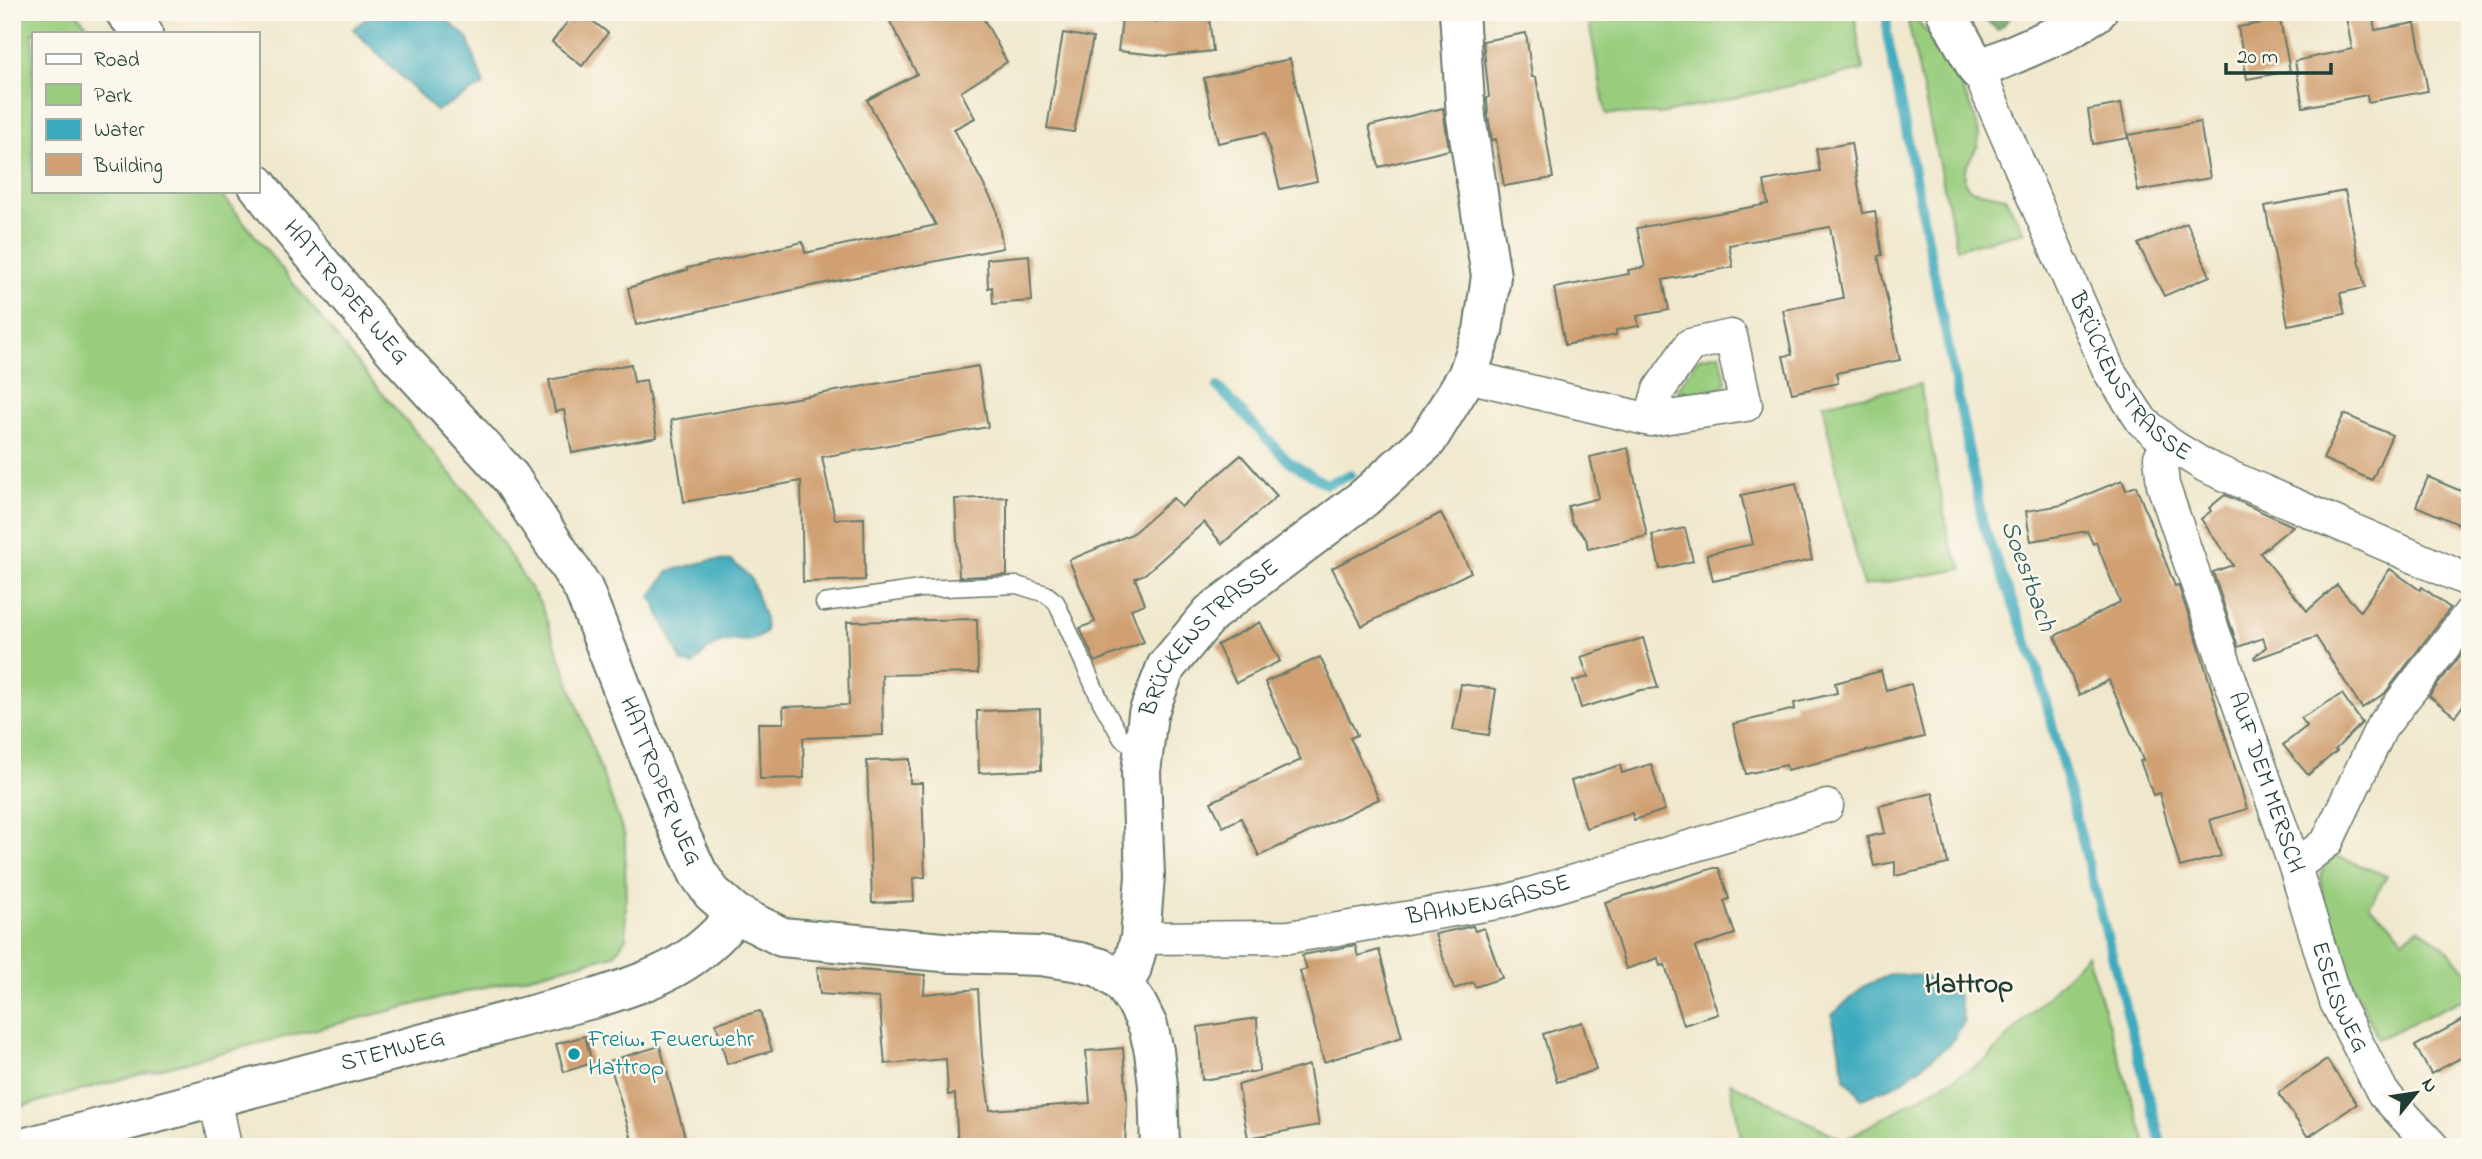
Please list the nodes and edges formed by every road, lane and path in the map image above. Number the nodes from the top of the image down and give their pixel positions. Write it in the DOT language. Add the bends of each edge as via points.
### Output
graph roads {
  1 [pos="125,12"];
  2 [pos="1460,12"];
  3 [pos="1946,12"];
  4 [pos="2097,12"];
  5 [pos="142,32"];
  6 [pos="1978,70"];
  7 [pos="259,187"];
  8 [pos="1467,376"];
  9 [pos="1650,420"];
  10 [pos="2168,443"];
  11 [pos="2470,581"];
  12 [pos="824,603"];
  13 [pos="2470,613"];
  14 [pos="1143,752"];
  15 [pos="1827,806"];
  16 [pos="2295,867"];
  17 [pos="736,914"];
  18 [pos="1140,938"];
  19 [pos="1122,983"];
  20 [pos="215,1097"];
  21 [pos="27,1147"];
  22 [pos="225,1147"];
  23 [pos="1160,1147"];
  24 [pos="2433,1147"];
  1 -- 5 [label="street"];
  2 -- 8 [label="street, BRÜCKENSTRASSE" via="1466,117 1491,276 1483,331"];
  3 -- 6 [label="street, BRÜCKENSTRASSE"];
  4 -- 6 [label="street" via="2062,33"];
  6 -- 10 [label="street, BRÜCKENSTRASSE" via="2109,371 2142,421"];
  7 -- 17 [label="street, HATTROPER WEG" via="399,356 510,477 583,588 698,873"];
  8 -- 9 [label="street"];
  8 -- 14 [label="street, BRÜCKENSTRASSE" via="1427,441 1364,498 1211,613 1166,667 1147,713"];
  10 -- 11 [label="street, BRÜCKENSTRASSE" via="2205,466"];
  10 -- 16 [label="street, AUF DEM MERSCH" via="2160,457 2163,485"];
  12 -- 14 [label="lane" via="920,589 990,586 1017,585 1046,594 1056,602 1122,738"];
  13 -- 16 [label="street, AUF DEM MERSCH" via="2381,728 2327,842"];
  14 -- 18 [label="street, BRÜCKENSTRASSE" via="1145,876"];
  15 -- 18 [label="street, BAHNENGASSE" via="1503,902 1289,937"];
  16 -- 24 [label="street, ESELSWEG" via="2336,1002 2383,1093"];
  17 -- 19 [label="street, HATTROPER WEG" via="782,937 1040,956 1101,968"];
  17 -- 20 [label="street, STEMWEG" via="697,954 635,986"];
  18 -- 19 [label="street, BRÜCKENSTRASSE" via="1131,971"];
  19 -- 23 [label="street, HATTROPER WEG" via="1148,1026 1154,1051"];
  20 -- 21 [label="street, STEMWEG"];
  20 -- 22 [label="street"];
}
